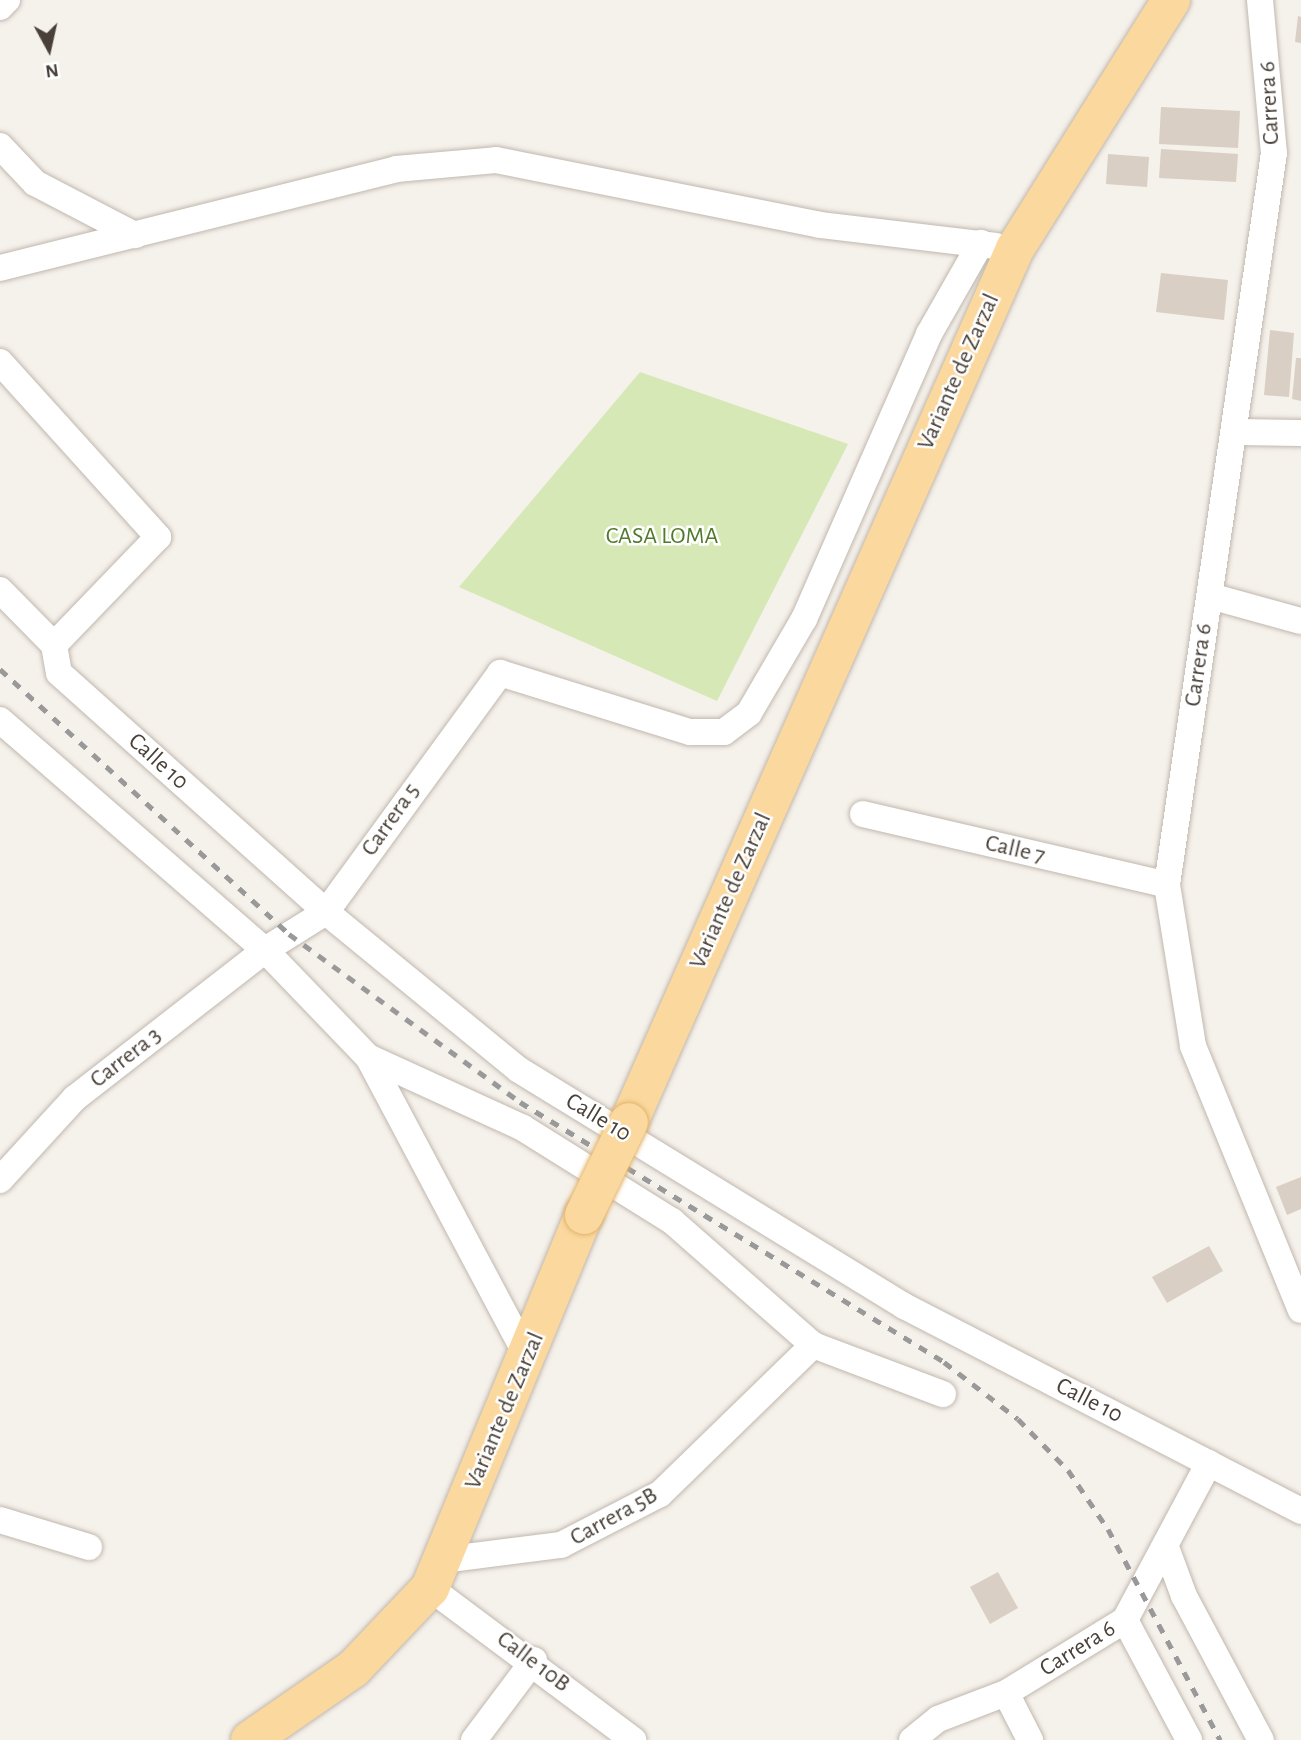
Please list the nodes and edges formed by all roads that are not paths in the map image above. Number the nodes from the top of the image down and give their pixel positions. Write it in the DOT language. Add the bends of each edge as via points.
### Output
graph roads {
  1 [pos="7,0"];
  2 [pos="1171,0"];
  3 [pos="1260,0"];
  4 [pos="0,7"];
  5 [pos="0,146"];
  6 [pos="135,235"];
  7 [pos="998,246"];
  8 [pos="0,268"];
  9 [pos="0,362"];
  10 [pos="1237,432"];
  11 [pos="1301,433"];
  12 [pos="0,590"];
  13 [pos="1210,596"];
  14 [pos="1301,621"];
  15 [pos="54,645"];
  16 [pos="0,720"];
  17 [pos="863,814"];
  18 [pos="1167,885"];
  19 [pos="326,912"];
  20 [pos="265,950"];
  21 [pos="368,1057"];
  22 [pos="0,1180"];
  23 [pos="1291,1276"];
  24 [pos="1301,1310"];
  25 [pos="813,1345"];
  26 [pos="528,1358"];
  27 [pos="943,1394"];
  28 [pos="1209,1463"];
  29 [pos="1301,1511"];
  30 [pos="0,1520"];
  31 [pos="89,1547"];
  32 [pos="1167,1550"];
  33 [pos="436,1574"];
  34 [pos="1125,1620"];
  35 [pos="534,1660"];
  36 [pos="1006,1693"];
  37 [pos="250,1740"];
  38 [pos="474,1740"];
  39 [pos="634,1740"];
  40 [pos="912,1740"];
  41 [pos="1030,1740"];
  42 [pos="1189,1740"];
  43 [pos="1261,1740"];
  1 -- 4 [label="street"];
  2 -- 7 [label="main road, Variante de Zarzal"];
  3 -- 10 [label="street, Carrera 6" via="1274,153"];
  5 -- 6 [label="street" via="35,183"];
  6 -- 7 [label="street" via="396,169 496,160 820,225"];
  6 -- 8 [label="street"];
  7 -- 19 [label="street, Carrera 5" via="929,334 804,619 749,713 724,732 690,732 500,673"];
  7 -- 26 [label="main road, Variante de Zarzal, bridge" via="629,1122 584,1214"];
  9 -- 15 [label="street" via="158,537"];
  10 -- 11 [label="street"];
  10 -- 13 [label="street, Carrera 6"];
  12 -- 15 [label="street, Calle 10"];
  13 -- 14 [label="street"];
  13 -- 18 [label="street, Carrera 6"];
  15 -- 19 [label="street, Calle 10" via="59,673"];
  16 -- 20 [label="street, Calle 10"];
  17 -- 18 [label="street, Calle 7"];
  18 -- 23 [label="street, Carrera 6" via="1193,1046"];
  19 -- 20 [label="street, Carrera 5"];
  19 -- 28 [label="street, Calle 10" via="519,1070 904,1306"];
  20 -- 21 [label="street, Calle 10"];
  20 -- 22 [label="street, Carrera 3" via="75,1098"];
  21 -- 25 [label="street, Calle 10" via="523,1128 672,1221"];
  21 -- 26 [label="street"];
  23 -- 24 [label="street, Carrera 6"];
  25 -- 27 [label="street, Calle 10"];
  25 -- 33 [label="street, Carrera 5B" via="660,1494 561,1545"];
  26 -- 33 [label="main road, Variante de Zarzal"];
  28 -- 29 [label="street, Calle 10"];
  28 -- 32 [label="street, Carrera 6"];
  30 -- 31 [label="street"];
  32 -- 34 [label="street, Carrera 6"];
  32 -- 43 [label="street" via="1184,1596"];
  33 -- 35 [label="street, Calle 10B"];
  33 -- 37 [label="main road, Variante de Zarzal" via="353,1669"];
  34 -- 36 [label="street, Carrera 6"];
  34 -- 42 [label="street"];
  35 -- 38 [label="street"];
  35 -- 39 [label="street, Calle 10B"];
  36 -- 40 [label="street, Carrera 6" via="939,1719"];
  36 -- 41 [label="street"];
}
